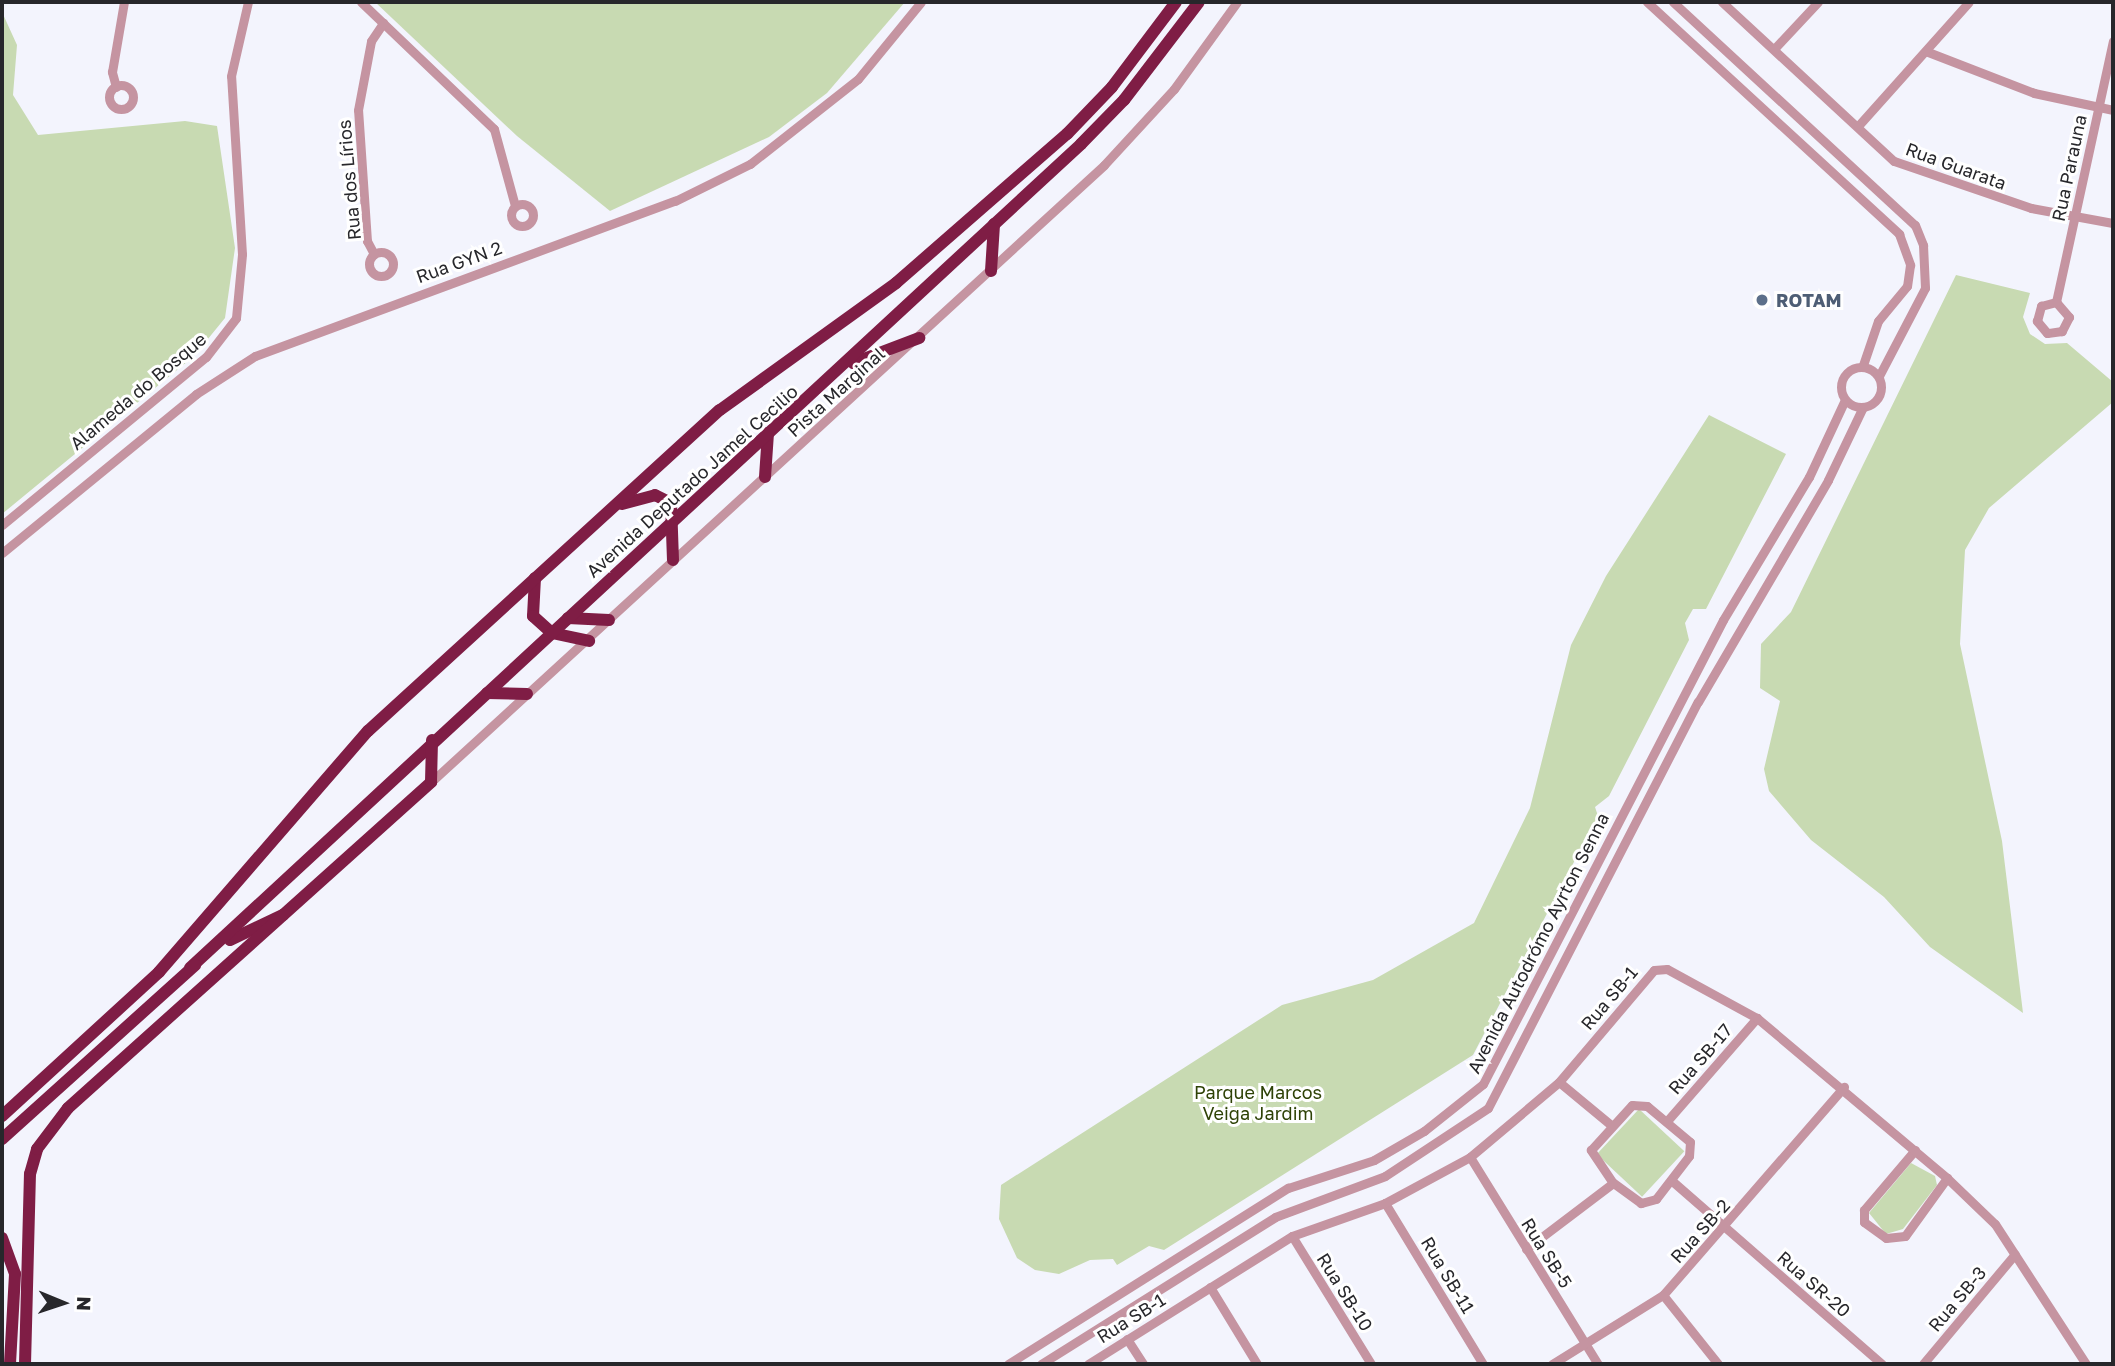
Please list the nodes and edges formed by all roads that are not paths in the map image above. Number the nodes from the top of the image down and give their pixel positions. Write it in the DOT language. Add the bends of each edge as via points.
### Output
graph roads {
  1 [pos="124,2"];
  2 [pos="248,2"];
  3 [pos="360,2"];
  4 [pos="921,2"];
  5 [pos="1176,2"];
  6 [pos="1199,2"];
  7 [pos="1237,2"];
  8 [pos="1647,2"];
  9 [pos="1673,2"];
  10 [pos="1722,2"];
  11 [pos="1818,2"];
  12 [pos="1969,2"];
  13 [pos="383,23"];
  14 [pos="2113,40"];
  15 [pos="1774,49"];
  16 [pos="1928,52"];
  17 [pos="116,87"];
  18 [pos="2097,108"];
  19 [pos="2113,110"];
  20 [pos="1858,125"];
  21 [pos="515,206"];
  22 [pos="2075,218"];
  23 [pos="2113,223"];
  24 [pos="994,224"];
  25 [pos="374,254"];
  26 [pos="991,271"];
  27 [pos="2056,302"];
  28 [pos="919,338"];
  29 [pos="1863,365"];
  30 [pos="846,366"];
  31 [pos="1880,376"];
  32 [pos="1844,402"];
  33 [pos="1862,409"];
  34 [pos="768,433"];
  35 [pos="765,477"];
  36 [pos="615,507"];
  37 [pos="676,518"];
  38 [pos="2,525"];
  39 [pos="2,553"];
  40 [pos="673,560"];
  41 [pos="536,577"];
  42 [pos="568,618"];
  43 [pos="610,620"];
  44 [pos="552,633"];
  45 [pos="589,641"];
  46 [pos="487,693"];
  47 [pos="527,694"];
  48 [pos="432,740"];
  49 [pos="431,782"];
  50 [pos="1573,908"];
  51 [pos="290,913"];
  52 [pos="1588,917"];
  53 [pos="190,968"];
  54 [pos="1757,1018"];
  55 [pos="1559,1082"];
  56 [pos="1844,1087"];
  57 [pos="2,1116"];
  58 [pos="1667,1121"];
  59 [pos="1611,1125"];
  60 [pos="2,1139"];
  61 [pos="1915,1150"];
  62 [pos="1470,1157"];
  63 [pos="1947,1178"];
  64 [pos="1671,1180"];
  65 [pos="1613,1182"];
  66 [pos="1385,1203"];
  67 [pos="1725,1227"];
  68 [pos="1292,1236"];
  69 [pos="2,1238"];
  70 [pos="1526,1249"];
  71 [pos="2015,1254"];
  72 [pos="1210,1287"];
  73 [pos="1663,1294"];
  74 [pos="1127,1339"];
  75 [pos="1584,1344"];
  76 [pos="10,1364"];
  77 [pos="25,1364"];
  78 [pos="1007,1364"];
  79 [pos="1041,1364"];
  80 [pos="1088,1364"];
  81 [pos="1143,1364"];
  82 [pos="1258,1364"];
  83 [pos="1371,1364"];
  84 [pos="1483,1364"];
  85 [pos="1552,1364"];
  86 [pos="1598,1364"];
  87 [pos="1718,1364"];
  88 [pos="1882,1364"];
  89 [pos="1923,1364"];
  90 [pos="2087,1364"];
  1 -- 17 [label="street" via="112,72"];
  2 -- 38 [label="street, Alameda do Bosque" via="231,76 242,254 236,318 206,357"];
  3 -- 13 [label="street"];
  4 -- 39 [label="street, Rua GYN 2" via="858,79 750,164 676,201 255,356 195,394"];
  5 -- 36 [label="highway, Avenida Deputado Jamel Cecilio" via="1112,87 1067,134 896,283 720,410"];
  6 -- 24 [label="highway, Avenida Deputado Jamel Cecilio" via="1124,100"];
  7 -- 26 [label="street, Pista Marginal" via="1146,122"];
  8 -- 29 [label="street, Avenida Autodrómo Ayrton Senna" via="1899,234 1910,265 1907,286 1878,321"];
  9 -- 31 [label="street, Avenida Autodrómo Ayrton Senna" via="1914,225 1923,245 1925,288"];
  10 -- 15 [label="street, Rua Guarata"];
  11 -- 15 [label="street"];
  12 -- 16 [label="street"];
  13 -- 21 [label="street" via="494,129"];
  13 -- 25 [label="street, Rua dos Lírios" via="371,41 358,110 367,241"];
  14 -- 18 [label="street, Rua Parauna"];
  15 -- 20 [label="street, Rua Guarata"];
  16 -- 18 [label="street" via="2034,93"];
  16 -- 20 [label="street"];
  18 -- 19 [label="street"];
  18 -- 22 [label="street, Rua Parauna"];
  20 -- 22 [label="street, Rua Guarata" via="1894,161"];
  22 -- 23 [label="street, Rua Guarata"];
  22 -- 27 [label="street, Rua Parauna"];
  24 -- 26 [label="highway"];
  24 -- 30 [label="highway, Avenida Deputado Jamel Cecilio"];
  26 -- 28 [label="street, Pista Marginal"];
  28 -- 30 [label="highway"];
  28 -- 35 [label="street, Pista Marginal"];
  29 -- 31 [label="street"];
  29 -- 32 [label="street, Avenida Autodrómo Ayrton Senna" via="1847,379"];
  30 -- 34 [label="highway, Avenida Deputado Jamel Cecilio"];
  31 -- 33 [label="street, Avenida Autodrómo Ayrton Senna"];
  32 -- 33 [label="street"];
  32 -- 50 [label="street, Avenida Autodrómo Ayrton Senna" via="1809,478 1723,620"];
  33 -- 52 [label="street, Avenida Autodrómo Ayrton Senna" via="1828,480 1698,702"];
  34 -- 35 [label="highway"];
  34 -- 37 [label="highway, Avenida Deputado Jamel Cecilio"];
  35 -- 40 [label="street, Pista Marginal"];
  36 -- 37 [label="highway" via="655,495 671,503"];
  36 -- 41 [label="highway, Avenida Deputado Jamel Cecilio"];
  37 -- 40 [label="highway"];
  37 -- 42 [label="highway, Avenida Deputado Jamel Cecilio"];
  40 -- 43 [label="street, Pista Marginal"];
  41 -- 44 [label="highway" via="530,609"];
  41 -- 57 [label="highway, Avenida Deputado Jamel Cecilio" via="368,731 159,972"];
  42 -- 43 [label="highway"];
  42 -- 44 [label="highway, Avenida Deputado Jamel Cecilio"];
  43 -- 45 [label="street, Pista Marginal"];
  44 -- 45 [label="highway"];
  44 -- 46 [label="highway, Avenida Deputado Jamel Cecilio"];
  45 -- 47 [label="street, Pista Marginal"];
  46 -- 47 [label="highway"];
  46 -- 48 [label="highway, Avenida Deputado Jamel Cecilio"];
  47 -- 49 [label="street, Pista Marginal"];
  48 -- 49 [label="highway"];
  48 -- 53 [label="highway, Avenida Deputado Jamel Cecilio"];
  49 -- 51 [label="highway"];
  50 -- 52 [label="street"];
  50 -- 78 [label="street, Avenida Autodrómo Ayrton Senna" via="1494,1065 1468,1100 1374,1160 1288,1188"];
  51 -- 53 [label="highway" via="240,932"];
  51 -- 77 [label="highway" via="68,1108 37,1149 30,1174"];
  52 -- 79 [label="street, Avenida Autodrómo Ayrton Senna" via="1496,1096 1468,1124 1385,1176 1275,1217"];
  53 -- 60 [label="highway"];
  54 -- 55 [label="street, Rua SB-1" via="1667,969 1654,970"];
  54 -- 56 [label="street, Rua SB-1"];
  54 -- 58 [label="street, Rua SB-17"];
  55 -- 59 [label="street"];
  55 -- 62 [label="street, Rua SB-1"];
  56 -- 61 [label="street, Rua SB-1"];
  56 -- 67 [label="street, Rua SB-2"];
  58 -- 59 [label="street" via="1647,1106 1632,1105"];
  58 -- 64 [label="street" via="1690,1142 1689,1156"];
  59 -- 65 [label="street" via="1591,1150"];
  61 -- 63 [label="street, Rua SB-1"];
  61 -- 63 [label="street" via="1864,1210 1864,1222 1886,1238 1905,1236"];
  62 -- 66 [label="street, Rua SB-1"];
  62 -- 70 [label="street, Rua SB-5"];
  63 -- 71 [label="street, Rua SB-1" via="1995,1224"];
  64 -- 65 [label="street" via="1656,1199 1641,1203"];
  64 -- 67 [label="street, Rua SR-20"];
  65 -- 70 [label="street"];
  66 -- 68 [label="street, Rua SB-1"];
  66 -- 84 [label="street, Rua SB-11"];
  67 -- 73 [label="street, Rua SB-2"];
  67 -- 88 [label="street, Rua SR-20"];
  68 -- 72 [label="street, Rua SB-1"];
  68 -- 83 [label="street, Rua SB-10"];
  69 -- 76 [label="highway" via="15,1274"];
  70 -- 75 [label="street, Rua SB-5"];
  71 -- 89 [label="street, Rua SB-3"];
  71 -- 90 [label="street, Rua SB-1"];
  72 -- 74 [label="street, Rua SB-1"];
  72 -- 82 [label="street"];
  73 -- 75 [label="street, Rua SB-2"];
  73 -- 87 [label="street"];
  74 -- 80 [label="street, Rua SB-1"];
  74 -- 81 [label="street"];
  75 -- 85 [label="street, Rua SB-2"];
  75 -- 86 [label="street, Rua SB-5"];
}
